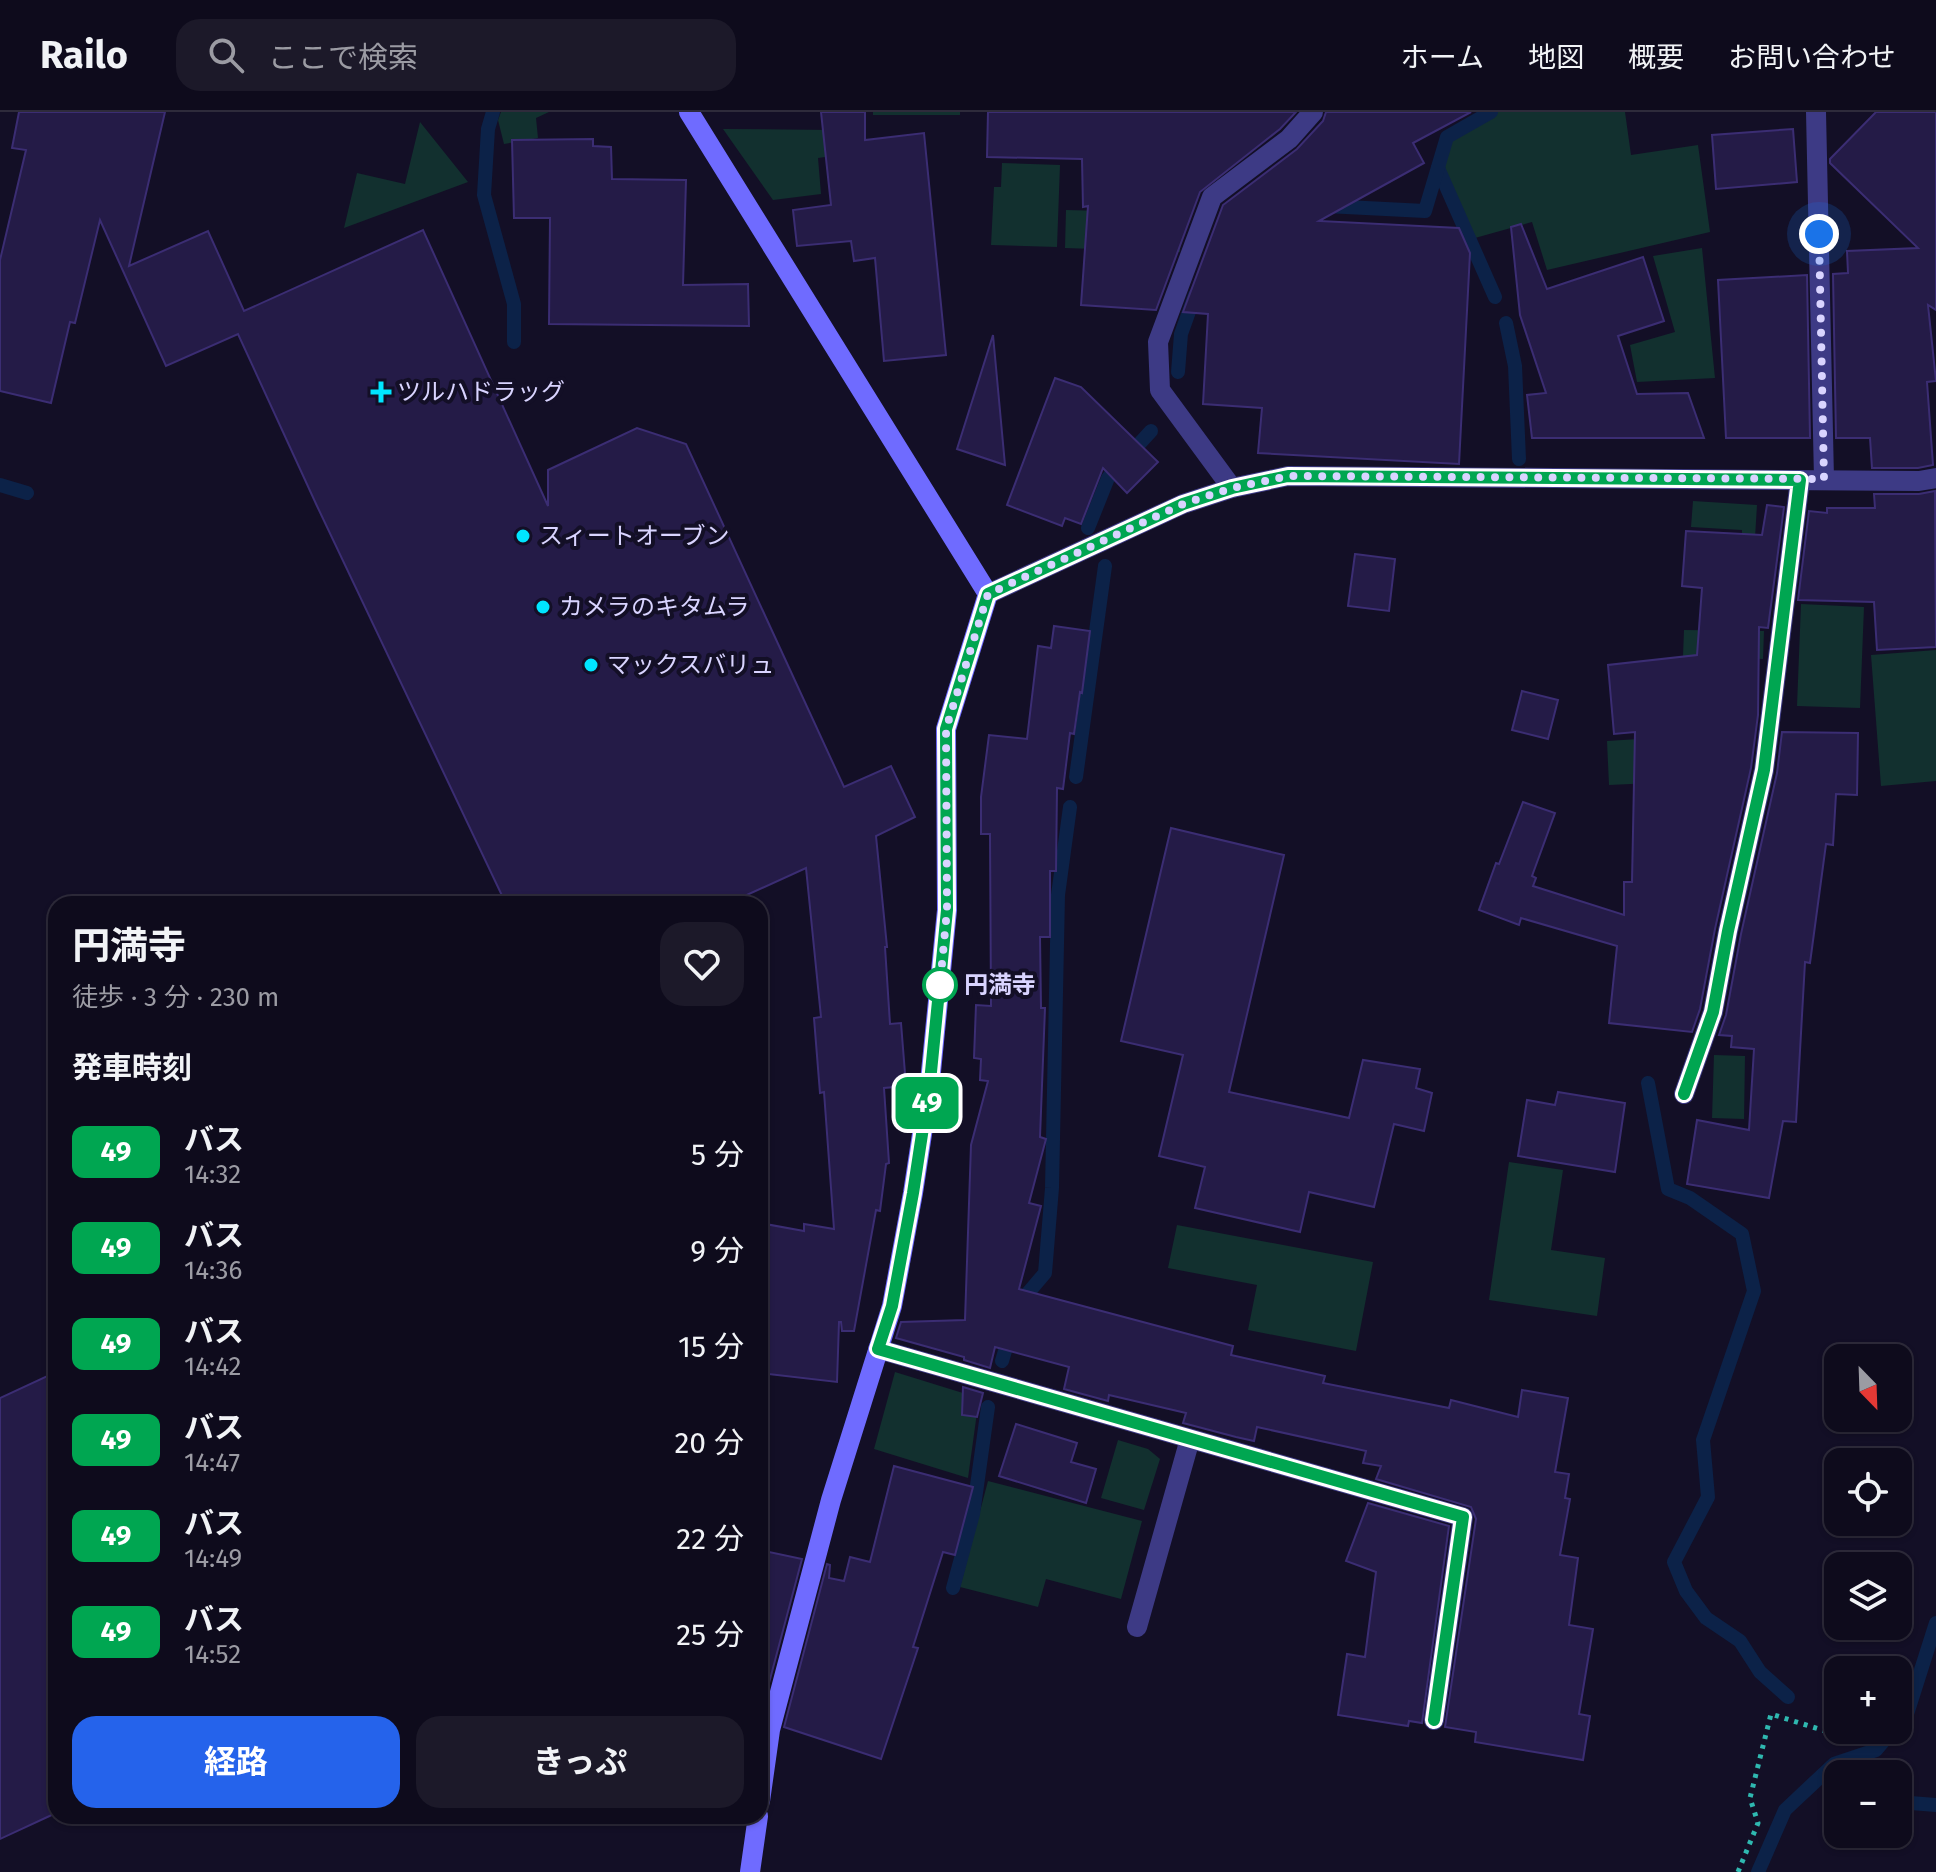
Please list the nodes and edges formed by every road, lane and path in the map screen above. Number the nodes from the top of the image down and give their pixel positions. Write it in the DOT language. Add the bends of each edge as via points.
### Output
graph roads {
  1 [pos="689,112"];
  2 [pos="1313,112"];
  3 [pos="1816,112"];
  4 [pos="1936,478"];
  5 [pos="1824,479"];
  6 [pos="1800,480"];
  7 [pos="1232,488"];
  8 [pos="988,594"];
  9 [pos="1684,1094"];
  10 [pos="878,1349"];
  11 [pos="1190,1439"];
  12 [pos="1137,1627"];
  13 [pos="1434,1720"];
  14 [pos="1824,1731"];
  15 [pos="768,1744"];
  16 [pos="757,1824"];
  17 [pos="750,1872"];
  18 [pos="1738,1872"];
  1 -- 8 [label="street"];
  2 -- 7 [label="lane" via="1289,139 1212,197 1158,342 1160,390"];
  3 -- 5 [label="lane"];
  4 -- 5 [label="lane"];
  5 -- 6 [label="lane"];
  6 -- 7 [label="lane" via="1288,476"];
  6 -- 9 [label="lane" via="1764,770 1713,1012"];
  7 -- 8 [label="lane" via="1183,504"];
  8 -- 10 [label="street" via="946,729 947,910 930,1082 894,1292"];
  10 -- 11 [label="lane"];
  10 -- 15 [label="street" via="831,1500"];
  11 -- 12 [label="lane"];
  11 -- 13 [label="lane" via="1463,1517"];
  14 -- 18 [label="path" via="1771,1714 1750,1798 1758,1823"];
  16 -- 17 [label="street"];
}
